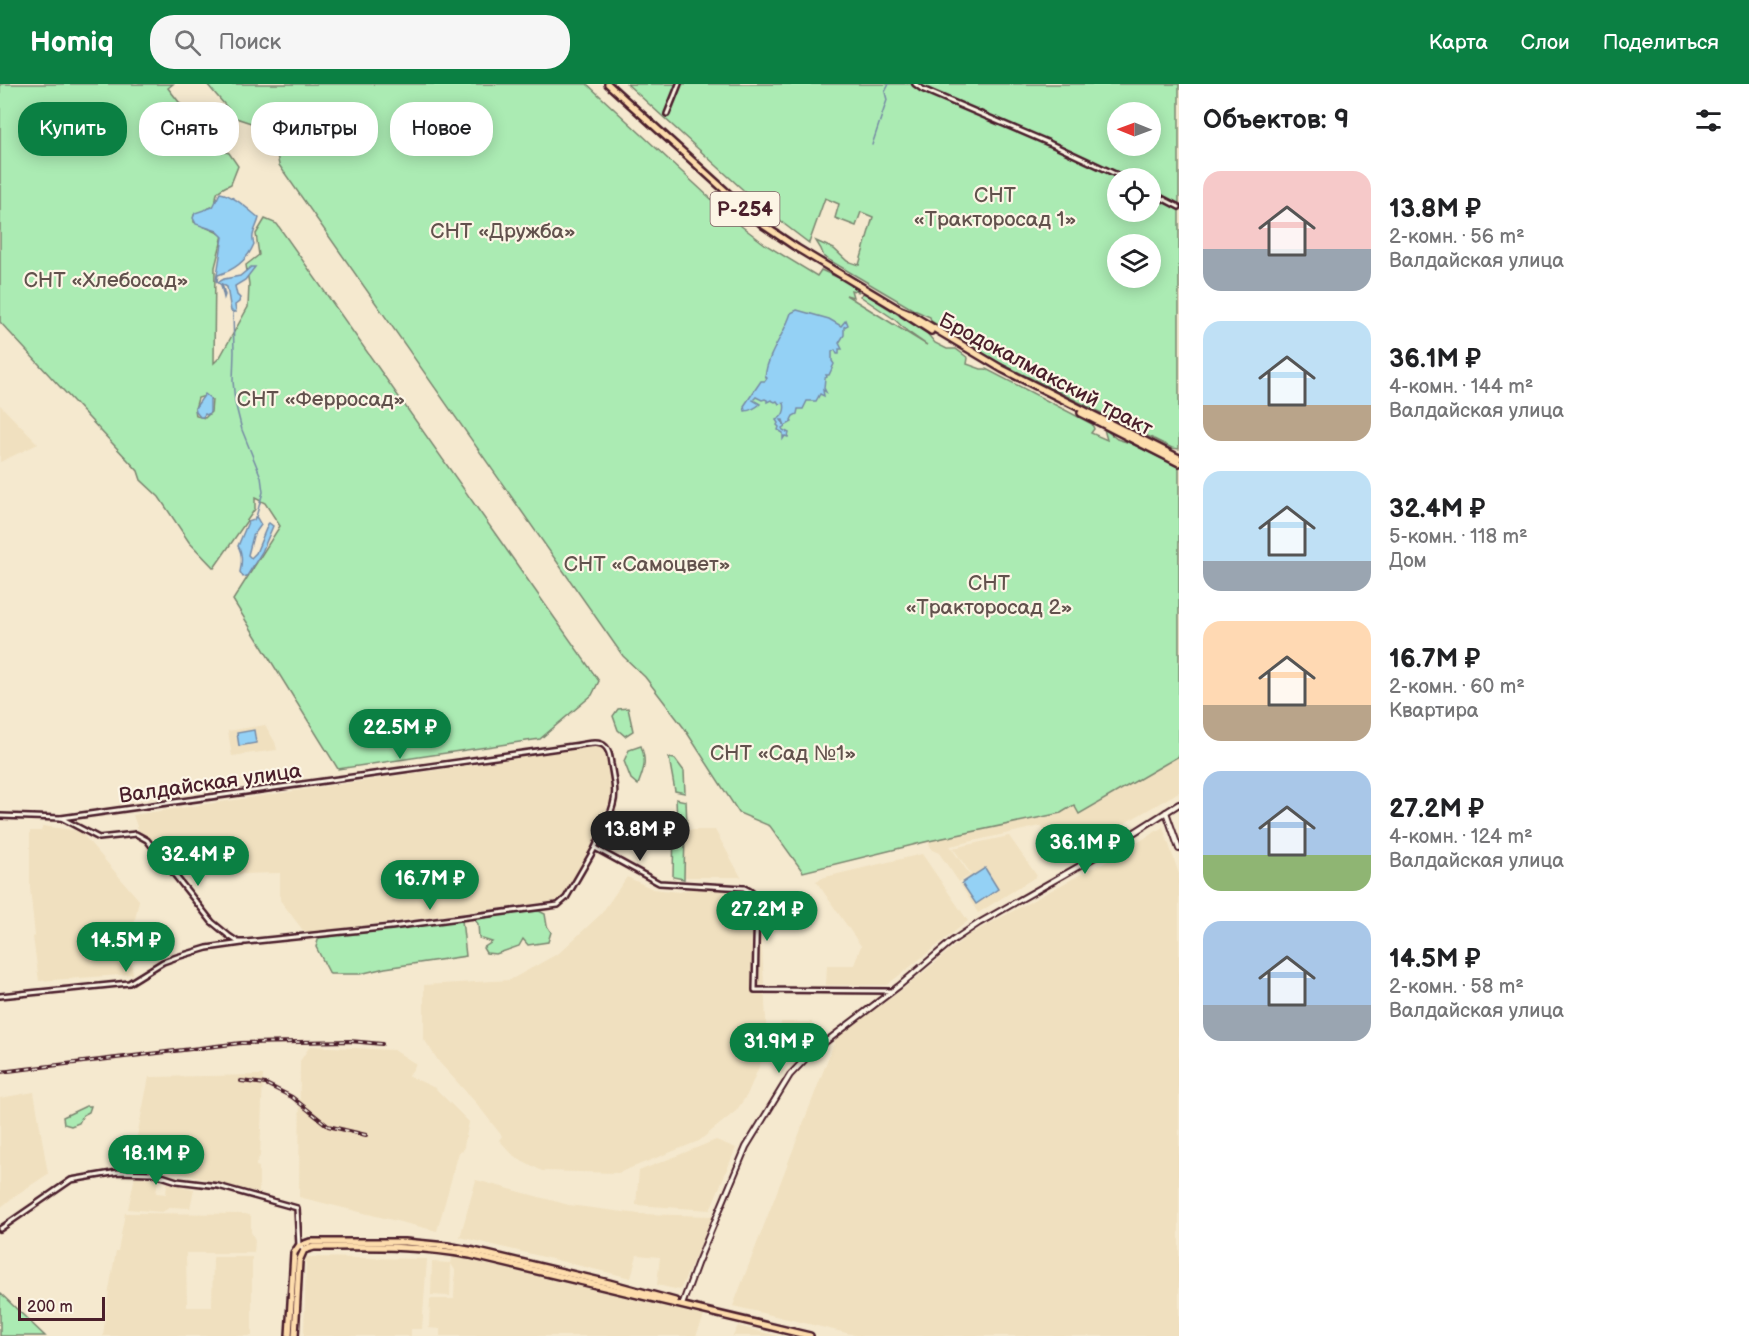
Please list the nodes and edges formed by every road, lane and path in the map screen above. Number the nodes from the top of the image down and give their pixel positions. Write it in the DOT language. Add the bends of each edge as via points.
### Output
graph roads {
  1 [pos="608,84"];
  2 [pos="679,84"];
  3 [pos="915,84"];
  4 [pos="668,114"];
  5 [pos="1107,170"];
  6 [pos="1161,198"];
  7 [pos="1179,207"];
  8 [pos="900,310"];
  9 [pos="1179,458"];
  10 [pos="1179,463"];
  11 [pos="1179,804"];
  12 [pos="1166,812"];
  13 [pos="0,816"];
  14 [pos="61,818"];
  15 [pos="595,848"];
  16 [pos="1179,849"];
  17 [pos="246,942"];
  18 [pos="892,991"];
  19 [pos="0,996"];
  20 [pos="0,1229"];
  21 [pos="301,1248"];
  22 [pos="682,1305"];
  23 [pos="290,1336"];
  24 [pos="295,1336"];
  25 [pos="810,1336"];
  1 -- 8 [label="main road, Бродокалмакский тракт / Р-254" via="763,225"];
  2 -- 4 [label="street"];
  3 -- 5 [label="street"];
  6 -- 7 [label="street"];
  8 -- 9 [label="main road, Бродокалмакский тракт / Р-254" via="1002,369"];
  8 -- 10 [label="main road, Бродокалмакский тракт / Р-254" via="1000,371"];
  11 -- 12 [label="street"];
  12 -- 16 [label="street"];
  12 -- 18 [label="street" via="979,923"];
  13 -- 14 [label="street"];
  14 -- 15 [label="street, Валдайская улица" via="595,743 609,751 615,786 613,806"];
  14 -- 17 [label="street" via="99,838 136,834 147,840 212,922 238,942"];
  15 -- 17 [label="street" via="558,905"];
  15 -- 18 [label="street" via="659,883 744,888 755,895 755,990"];
  17 -- 19 [label="street" via="177,957 129,983"];
  18 -- 22 [label="street" via="811,1053 790,1075 746,1147"];
  20 -- 21 [label="street" via="71,1180 138,1172 218,1186 297,1208"];
  21 -- 22 [label="main road" via="303,1243 318,1241 447,1246 632,1289"];
  21 -- 23 [label="main road" via="294,1258"];
  21 -- 24 [label="main road"];
  22 -- 25 [label="main road"];
}
